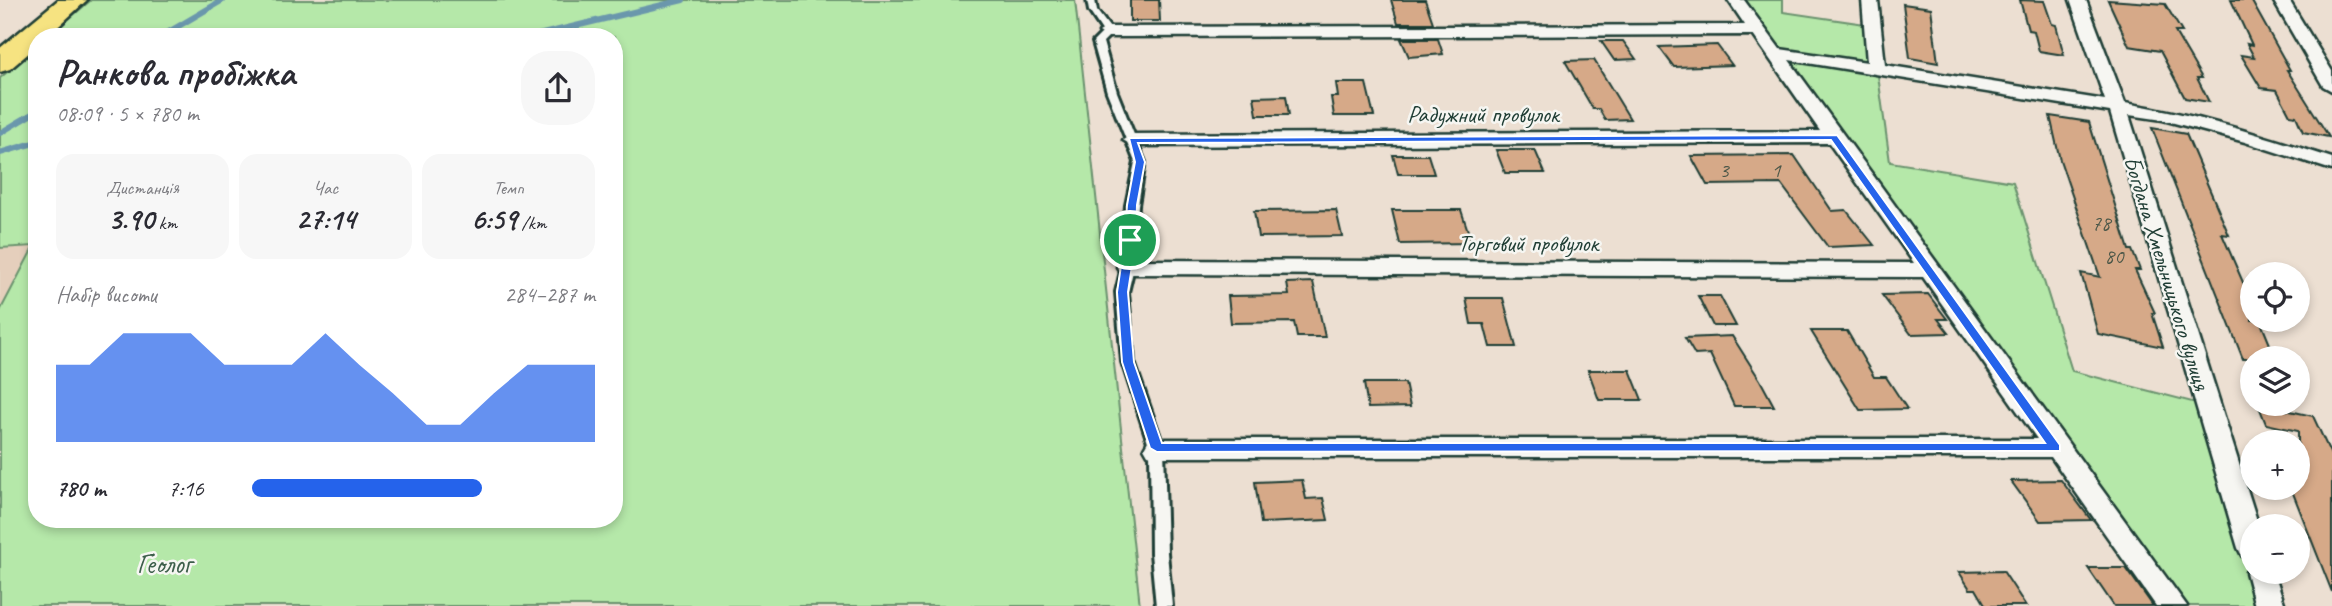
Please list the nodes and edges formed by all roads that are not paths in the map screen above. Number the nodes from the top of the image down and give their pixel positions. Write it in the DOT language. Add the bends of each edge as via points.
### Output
graph roads {
  1 [pos="43,0"];
  2 [pos="74,0"];
  3 [pos="1091,0"];
  4 [pos="1736,0"];
  5 [pos="1870,0"];
  6 [pos="2078,0"];
  7 [pos="2281,0"];
  8 [pos="41,28"];
  9 [pos="1758,30"];
  10 [pos="1108,32"];
  11 [pos="0,35"];
  12 [pos="28,39"];
  13 [pos="1775,53"];
  14 [pos="0,63"];
  15 [pos="1877,70"];
  16 [pos="2332,86"];
  17 [pos="2118,110"];
  18 [pos="1834,137"];
  19 [pos="1133,140"];
  20 [pos="2332,164"];
  21 [pos="1128,267"];
  22 [pos="1929,271"];
  23 [pos="1157,448"];
  24 [pos="2056,448"];
  25 [pos="2242,514"];
  26 [pos="2264,584"];
  27 [pos="1164,606"];
  28 [pos="2172,606"];
  29 [pos="2270,606"];
  1 -- 11 [label="main road"];
  2 -- 8 [label="main road"];
  3 -- 10 [label="lane"];
  4 -- 9 [label="street"];
  5 -- 15 [label="street"];
  6 -- 17 [label="street, Богдана Хмельницького вулиця"];
  7 -- 16 [label="street"];
  9 -- 10 [label="street"];
  9 -- 13 [label="street"];
  10 -- 19 [label="lane" via="1098,42 1112,92"];
  12 -- 14 [label="main road"];
  13 -- 15 [label="street"];
  13 -- 18 [label="street"];
  15 -- 17 [label="street"];
  17 -- 20 [label="street" via="2209,125"];
  17 -- 25 [label="street, Богдана Хмельницького вулиця"];
  18 -- 19 [label="street, Радужний провулок"];
  18 -- 22 [label="street"];
  19 -- 21 [label="lane" via="1140,162"];
  21 -- 22 [label="street, Торговий провулок"];
  21 -- 23 [label="lane" via="1122,292 1128,362"];
  22 -- 24 [label="street"];
  23 -- 24 [label="street"];
  23 -- 27 [label="lane"];
  24 -- 28 [label="street"];
  26 -- 29 [label="street"];
}
